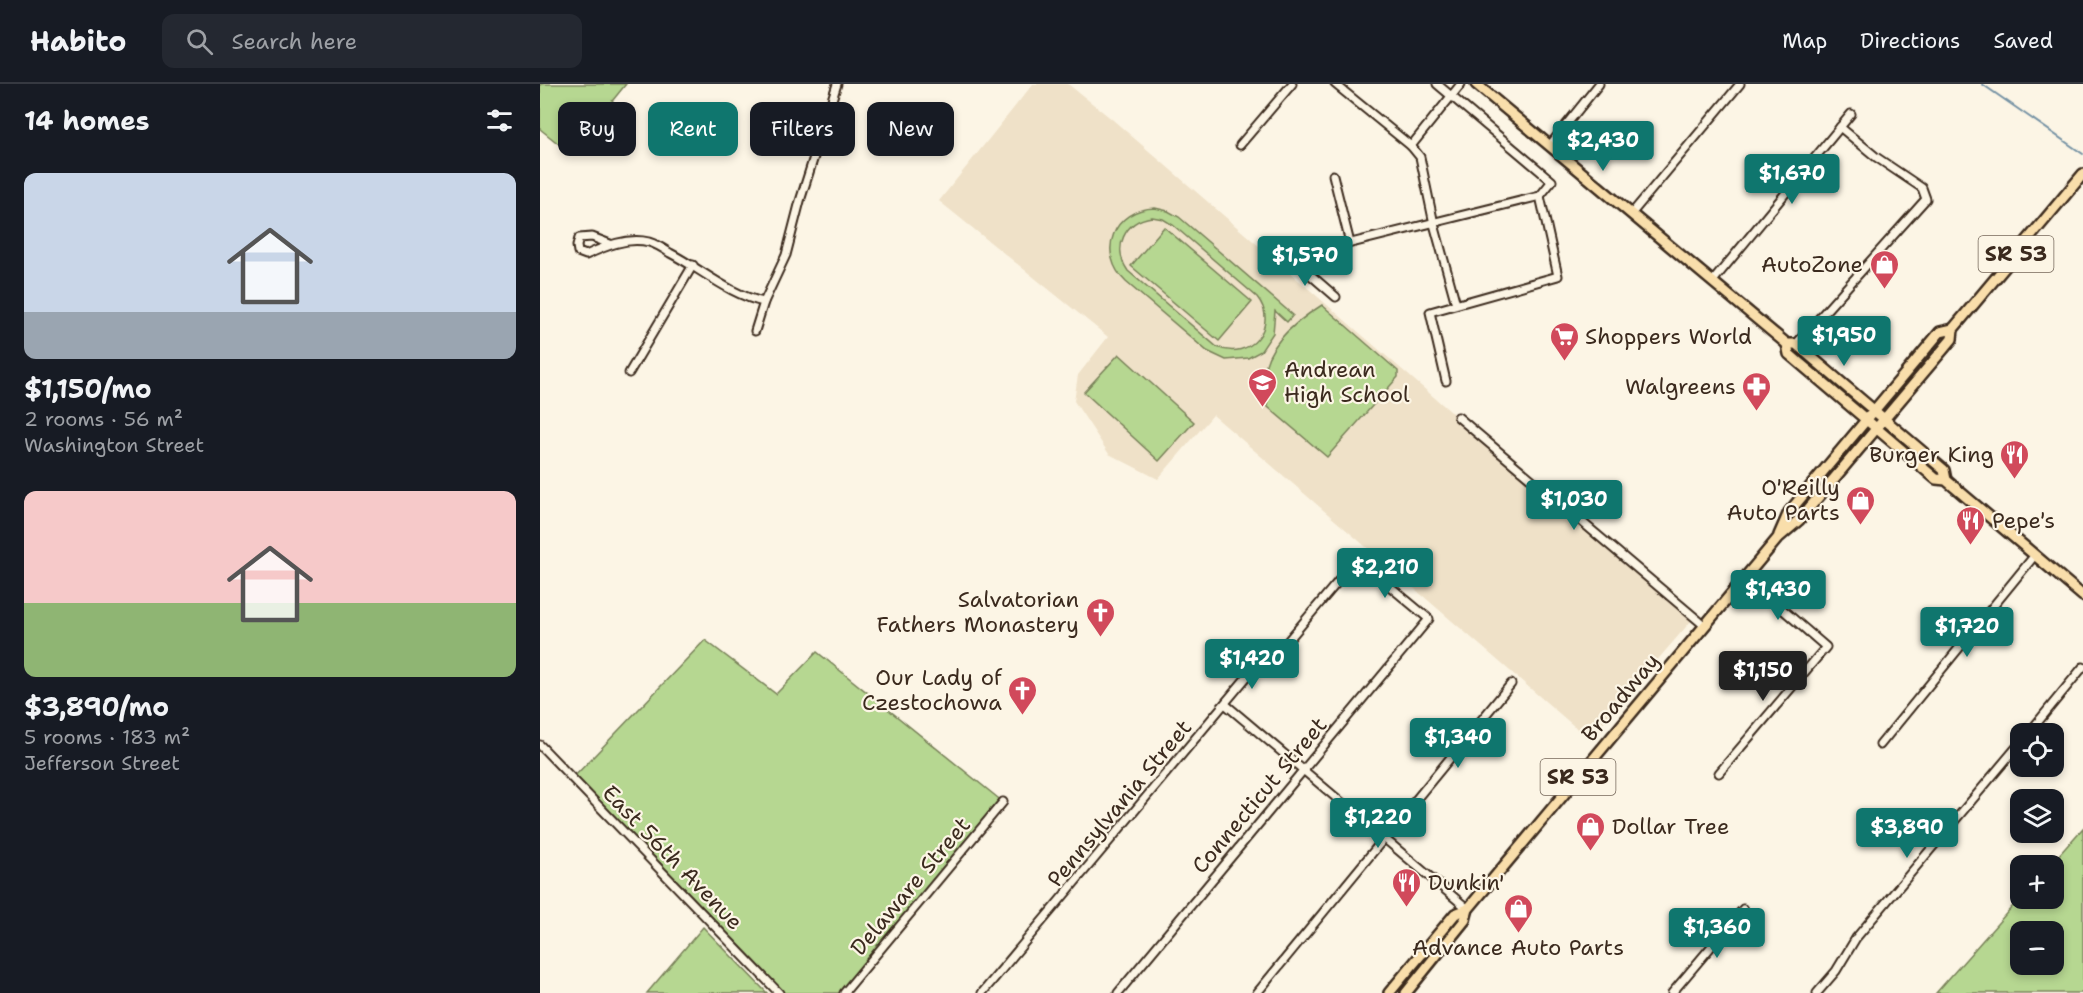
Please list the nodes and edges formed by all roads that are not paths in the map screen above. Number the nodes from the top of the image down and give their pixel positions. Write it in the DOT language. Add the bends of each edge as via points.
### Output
graph roads {
  1 [pos="837,84"];
  2 [pos="1292,84"];
  3 [pos="1335,84"];
  4 [pos="1437,84"];
  5 [pos="1461,84"];
  6 [pos="1476,84"];
  7 [pos="1599,84"];
  8 [pos="1740,84"];
  9 [pos="1451,96"];
  10 [pos="1851,114"];
  11 [pos="1840,127"];
  12 [pos="1550,145"];
  13 [pos="1240,146"];
  14 [pos="1411,146"];
  15 [pos="1333,175"];
  16 [pos="2081,176"];
  17 [pos="1540,196"];
  18 [pos="1632,213"];
  19 [pos="1434,224"];
  20 [pos="1350,243"];
  21 [pos="610,244"];
  22 [pos="693,265"];
  23 [pos="1713,281"];
  24 [pos="1336,297"];
  25 [pos="764,303"];
  26 [pos="1456,304"];
  27 [pos="1953,330"];
  28 [pos="755,331"];
  29 [pos="1792,344"];
  30 [pos="628,373"];
  31 [pos="1446,381"];
  32 [pos="1874,411"];
  33 [pos="1458,417"];
  34 [pos="1867,420"];
  35 [pos="1885,420"];
  36 [pos="1877,429"];
  37 [pos="1946,480"];
  38 [pos="1778,538"];
  39 [pos="2035,555"];
  40 [pos="1745,577"];
  41 [pos="2083,596"];
  42 [pos="1429,619"];
  43 [pos="1705,626"];
  44 [pos="2083,667"];
  45 [pos="1511,684"];
  46 [pos="1225,704"];
  47 [pos="2037,723"];
  48 [pos="540,745"];
  49 [pos="1880,745"];
  50 [pos="2010,755"];
  51 [pos="1304,769"];
  52 [pos="1719,772"];
  53 [pos="1003,801"];
  54 [pos="1385,838"];
  55 [pos="1468,909"];
  56 [pos="1743,909"];
  57 [pos="779,993"];
  58 [pos="844,993"];
  59 [pos="982,993"];
  60 [pos="1118,993"];
  61 [pos="1257,993"];
  62 [pos="1389,993"];
  63 [pos="1406,993"];
  64 [pos="1672,993"];
  65 [pos="1817,993"];
  1 -- 25 [label="street" via="786,255"];
  2 -- 13 [label="street"];
  3 -- 14 [label="street"];
  4 -- 9 [label="street"];
  5 -- 9 [label="street"];
  6 -- 12 [label="main road"];
  7 -- 12 [label="street"];
  8 -- 18 [label="street"];
  9 -- 14 [label="street"];
  9 -- 17 [label="street" via="1552,181"];
  10 -- 11 [label="street"];
  11 -- 23 [label="street"];
  11 -- 29 [label="street" via="1922,188 1926,199"];
  12 -- 18 [label="main road"];
  14 -- 19 [label="street" via="1420,157"];
  15 -- 20 [label="street"];
  16 -- 27 [label="main road, Broadway / SR 53"];
  17 -- 19 [label="street"];
  17 -- 26 [label="street" via="1558,276"];
  18 -- 23 [label="main road"];
  19 -- 20 [label="street"];
  19 -- 26 [label="street"];
  20 -- 24 [label="street" via="1291,258"];
  21 -- 22 [label="street" via="650,242"];
  22 -- 25 [label="street" via="747,298"];
  22 -- 30 [label="street"];
  23 -- 29 [label="main road"];
  25 -- 28 [label="street"];
  26 -- 31 [label="street" via="1430,312"];
  27 -- 32 [label="main road, Broadway / SR 53" via="1940,332"];
  27 -- 35 [label="main road, Broadway / SR 53" via="1952,339"];
  29 -- 32 [label="main road"];
  29 -- 34 [label="main road" via="1789,354"];
  32 -- 34 [label="main road, Broadway / SR 53"];
  32 -- 35 [label="main road"];
  33 -- 43 [label="street"];
  34 -- 36 [label="main road"];
  34 -- 38 [label="main road, Broadway / SR 53" via="1789,512"];
  35 -- 36 [label="main road, Broadway / SR 53"];
  35 -- 37 [label="main road" via="1944,470"];
  36 -- 37 [label="main road" via="1936,479"];
  36 -- 38 [label="main road, Broadway / SR 53" via="1799,520"];
  37 -- 39 [label="main road"];
  38 -- 40 [label="main road, Broadway / SR 53"];
  39 -- 41 [label="main road"];
  39 -- 49 [label="street"];
  40 -- 43 [label="main road, Broadway / SR 53"];
  40 -- 52 [label="street" via="1826,646"];
  42 -- 46 [label="street, Pennsylvania Street" via="1357,559 1281,649 1261,660"];
  42 -- 51 [label="street, Connecticut Street"];
  43 -- 55 [label="main road, Broadway / SR 53"];
  44 -- 47 [label="street"];
  45 -- 54 [label="street"];
  46 -- 51 [label="street"];
  46 -- 59 [label="street, Pennsylvania Street"];
  48 -- 57 [label="street, East 56th Avenue"];
  50 -- 65 [label="street" via="1856,938"];
  51 -- 54 [label="street"];
  51 -- 60 [label="street, Connecticut Street"];
  53 -- 58 [label="street, Delaware Street"];
  54 -- 55 [label="street"];
  54 -- 61 [label="street"];
  55 -- 62 [label="main road, Broadway / SR 53" via="1455,914"];
  55 -- 63 [label="main road, Broadway / SR 53" via="1465,920"];
  56 -- 64 [label="street"];
}
